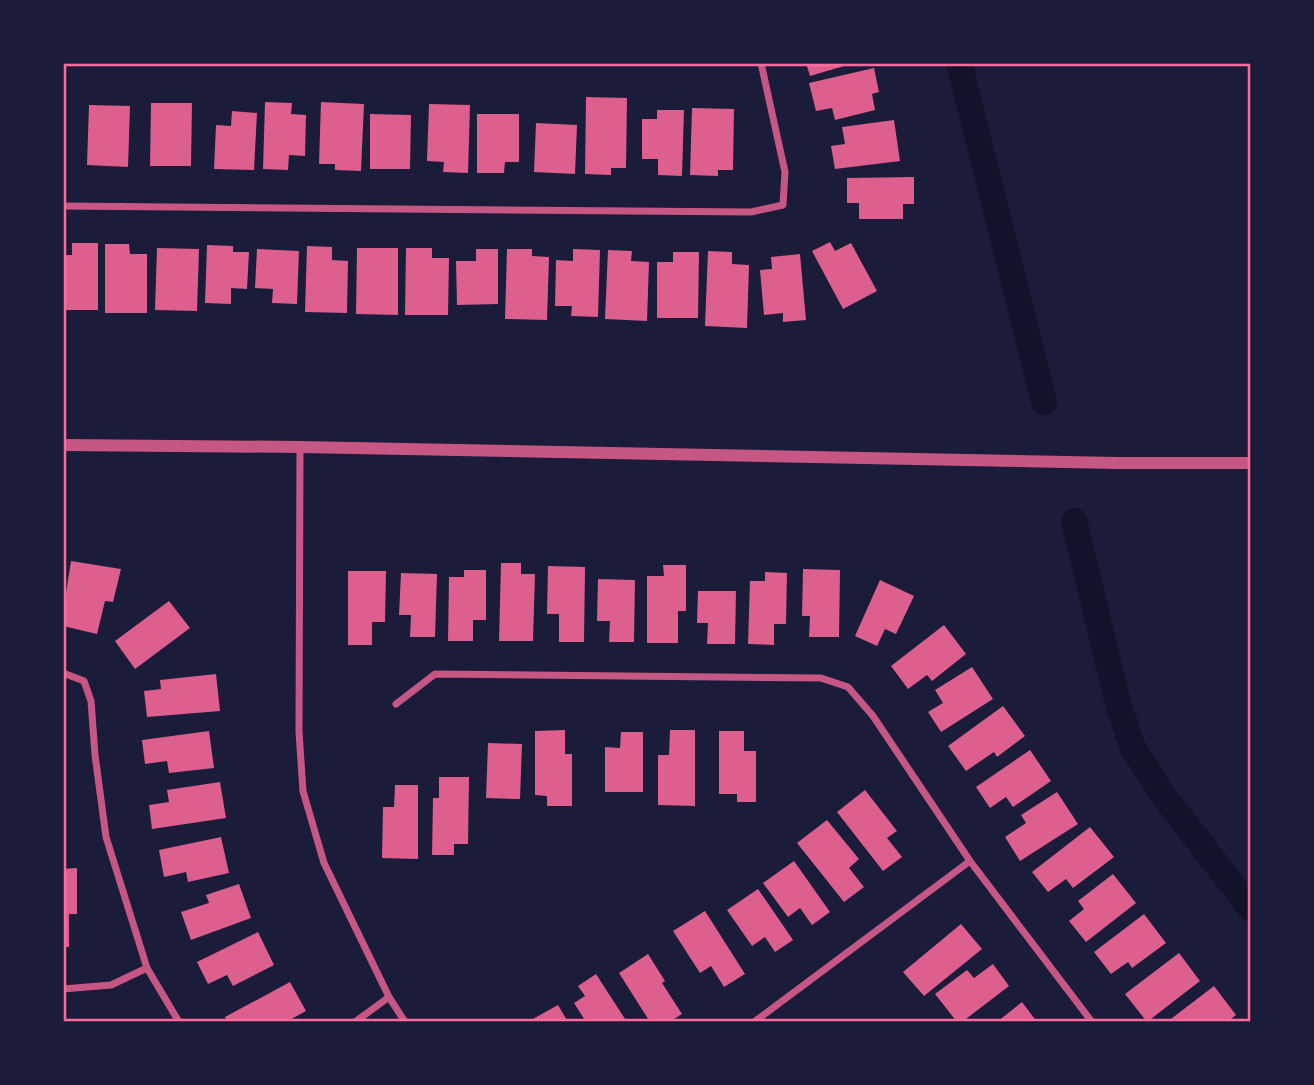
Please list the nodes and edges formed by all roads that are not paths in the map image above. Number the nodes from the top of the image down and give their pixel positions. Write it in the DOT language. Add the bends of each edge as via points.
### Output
graph roads {
  1 [pos="761,63"];
  2 [pos="63,206"];
  3 [pos="63,445"];
  4 [pos="300,447"];
  5 [pos="1251,464"];
  6 [pos="63,673"];
  7 [pos="396,704"];
  8 [pos="970,861"];
  9 [pos="147,968"];
  10 [pos="63,989"];
  11 [pos="389,997"];
  12 [pos="179,1022"];
  13 [pos="355,1022"];
  14 [pos="405,1022"];
  15 [pos="754,1022"];
  16 [pos="1092,1022"];
  1 -- 2 [label="street" via="785,172 783,205 751,212"];
  3 -- 4 [label="street"];
  4 -- 5 [label="street"];
  4 -- 11 [label="street" via="303,791 324,863"];
  6 -- 9 [label="street" via="84,681 91,701 106,837"];
  7 -- 8 [label="street" via="435,674 821,678 848,687 873,716"];
  8 -- 15 [label="street"];
  8 -- 16 [label="street"];
  9 -- 10 [label="street" via="111,985"];
  9 -- 12 [label="street"];
  11 -- 13 [label="street"];
  11 -- 14 [label="street"];
}
